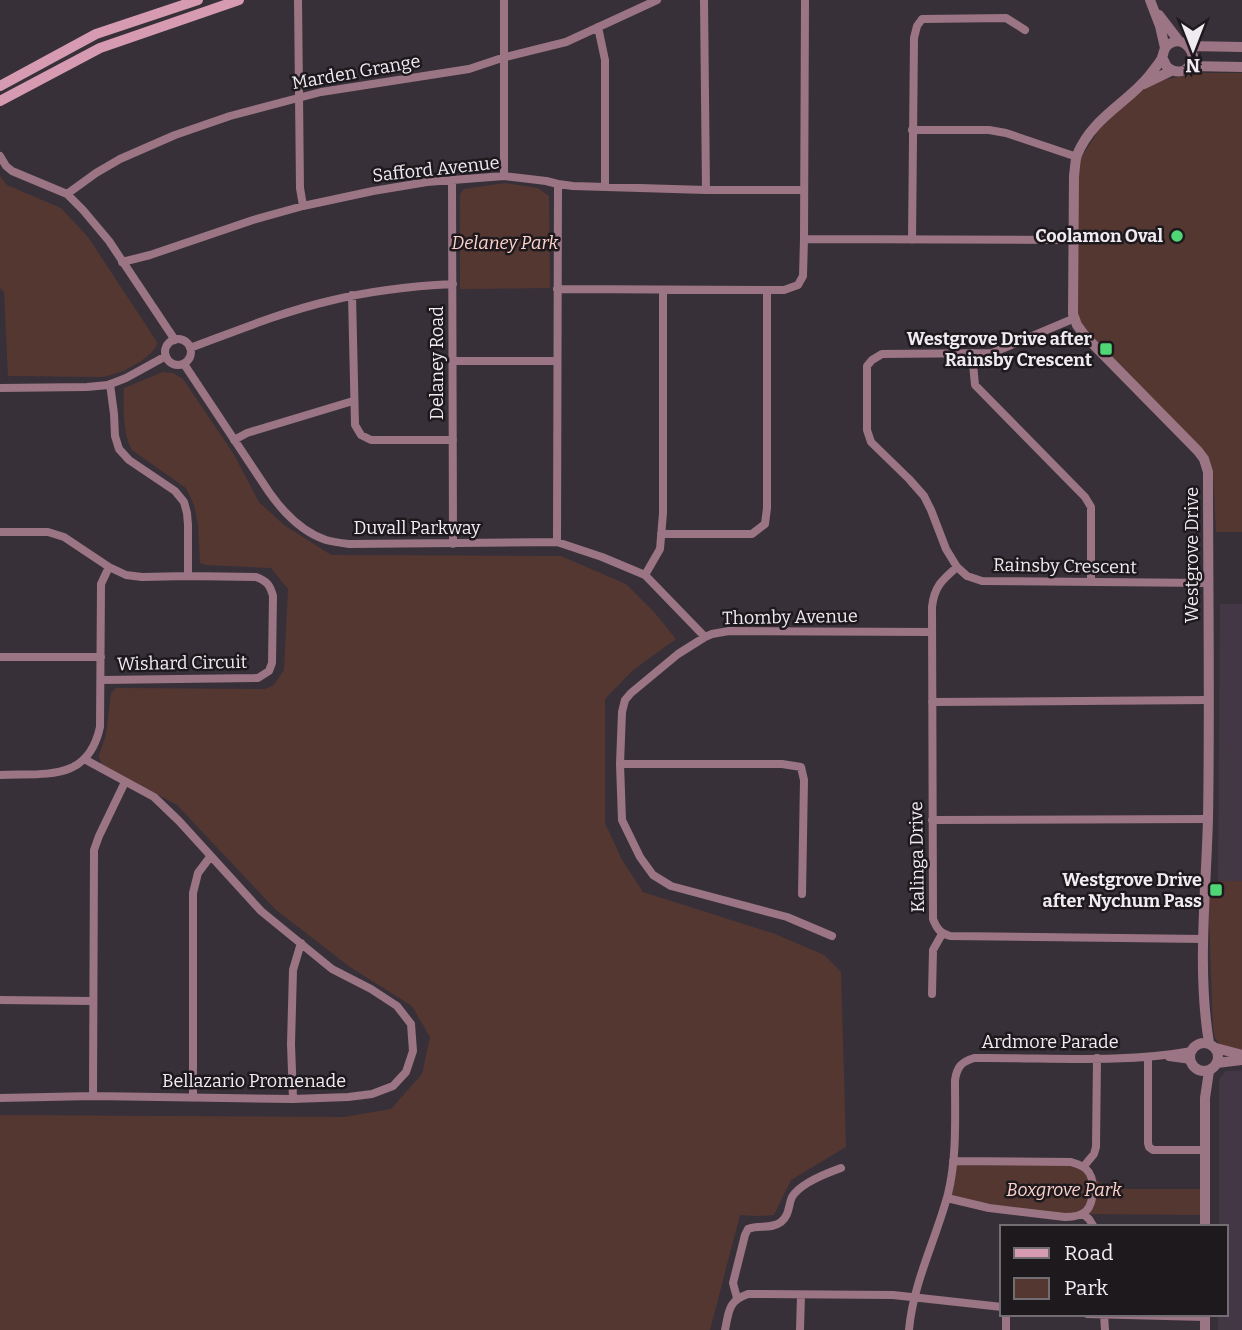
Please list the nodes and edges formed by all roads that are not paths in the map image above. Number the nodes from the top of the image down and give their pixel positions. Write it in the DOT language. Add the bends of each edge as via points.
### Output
graph roads {
  1 [pos="198,0"];
  2 [pos="239,0"];
  3 [pos="298,0"];
  4 [pos="504,0"];
  5 [pos="657,0"];
  6 [pos="704,0"];
  7 [pos="805,0"];
  8 [pos="1151,3"];
  9 [pos="598,27"];
  10 [pos="1025,30"];
  11 [pos="96,34"];
  12 [pos="1184,44"];
  13 [pos="1242,47"];
  14 [pos="100,48"];
  15 [pos="1163,52"];
  16 [pos="505,57"];
  17 [pos="1189,66"];
  18 [pos="1242,67"];
  19 [pos="1171,71"];
  20 [pos="0,86"];
  21 [pos="1141,86"];
  22 [pos="300,97"];
  23 [pos="0,101"];
  24 [pos="912,130"];
  25 [pos="0,156"];
  26 [pos="1077,158"];
  27 [pos="504,176"];
  28 [pos="452,181"];
  29 [pos="558,184"];
  30 [pos="605,186"];
  31 [pos="706,190"];
  32 [pos="804,190"];
  33 [pos="68,194"];
  34 [pos="303,206"];
  35 [pos="804,239"];
  36 [pos="912,240"];
  37 [pos="1074,240"];
  38 [pos="122,262"];
  39 [pos="453,284"];
  40 [pos="557,289"];
  41 [pos="663,290"];
  42 [pos="766,290"];
  43 [pos="352,295"];
  44 [pos="1075,318"];
  45 [pos="175,340"];
  46 [pos="190,348"];
  47 [pos="972,353"];
  48 [pos="166,356"];
  49 [pos="453,361"];
  50 [pos="557,361"];
  51 [pos="184,364"];
  52 [pos="110,384"];
  53 [pos="0,388"];
  54 [pos="354,401"];
  55 [pos="234,440"];
  56 [pos="453,440"];
  57 [pos="0,532"];
  58 [pos="662,534"];
  59 [pos="557,542"];
  60 [pos="453,544"];
  61 [pos="109,567"];
  62 [pos="957,567"];
  63 [pos="645,575"];
  64 [pos="188,576"];
  65 [pos="1091,582"];
  66 [pos="1208,583"];
  67 [pos="932,632"];
  68 [pos="705,637"];
  69 [pos="0,657"];
  70 [pos="101,657"];
  71 [pos="101,680"];
  72 [pos="1208,701"];
  73 [pos="932,702"];
  74 [pos="86,760"];
  75 [pos="620,764"];
  76 [pos="0,775"];
  77 [pos="125,782"];
  78 [pos="1208,819"];
  79 [pos="932,820"];
  80 [pos="210,857"];
  81 [pos="802,894"];
  82 [pos="942,934"];
  83 [pos="832,936"];
  84 [pos="1204,939"];
  85 [pos="300,943"];
  86 [pos="932,994"];
  87 [pos="0,1000"];
  88 [pos="93,1001"];
  89 [pos="1201,1049"];
  90 [pos="1148,1056"];
  91 [pos="1097,1058"];
  92 [pos="1242,1058"];
  93 [pos="1208,1068"];
  94 [pos="93,1096"];
  95 [pos="193,1097"];
  96 [pos="0,1098"];
  97 [pos="293,1099"];
  98 [pos="1205,1150"];
  99 [pos="953,1161"];
  100 [pos="1084,1166"];
  101 [pos="841,1168"];
  102 [pos="947,1198"];
  103 [pos="1083,1214"];
  104 [pos="1093,1225"];
  105 [pos="1205,1225"];
  106 [pos="801,1295"];
  107 [pos="737,1298"];
  108 [pos="915,1298"];
  109 [pos="1000,1307"];
  110 [pos="1205,1316"];
  111 [pos="725,1330"];
  112 [pos="800,1330"];
  113 [pos="909,1330"];
  114 [pos="1205,1330"];
  1 -- 11 [label="main road"];
  2 -- 14 [label="main road"];
  3 -- 22 [label="street"];
  4 -- 16 [label="street"];
  5 -- 9 [label="street, Marden Grange"];
  6 -- 31 [label="street"];
  7 -- 32 [label="street"];
  8 -- 12 [label="street"];
  8 -- 15 [label="street"];
  9 -- 16 [label="street, Marden Grange"];
  9 -- 30 [label="street" via="605,60"];
  10 -- 24 [label="street" via="1006,18 922,19 914,38"];
  11 -- 14 [label="main road"];
  11 -- 20 [label="main road"];
  12 -- 13 [label="street"];
  12 -- 15 [label="street" via="1169,44"];
  12 -- 17 [label="street" via="1193,56"];
  14 -- 23 [label="main road"];
  15 -- 19 [label="street"];
  15 -- 21 [label="street"];
  16 -- 22 [label="street, Marden Grange" via="469,69"];
  16 -- 27 [label="street"];
  17 -- 18 [label="street"];
  17 -- 19 [label="street" via="1181,72"];
  19 -- 21 [label="street"];
  21 -- 26 [label="street" via="1091,131"];
  22 -- 33 [label="street, Marden Grange" via="175,135 120,159"];
  22 -- 34 [label="street"];
  24 -- 26 [label="street" via="1006,132"];
  24 -- 36 [label="street"];
  25 -- 33 [label="street" via="12,171"];
  26 -- 37 [label="street"];
  27 -- 28 [label="street, Safford Avenue"];
  27 -- 29 [label="street, Safford Avenue"];
  28 -- 34 [label="street, Safford Avenue"];
  28 -- 39 [label="street, Delaney Road"];
  29 -- 30 [label="street, Safford Avenue"];
  29 -- 40 [label="street"];
  30 -- 31 [label="street, Safford Avenue"];
  31 -- 32 [label="street, Safford Avenue"];
  32 -- 35 [label="street"];
  33 -- 38 [label="street"];
  34 -- 38 [label="street, Safford Avenue"];
  35 -- 36 [label="street"];
  35 -- 42 [label="street" via="803,276 798,285"];
  36 -- 37 [label="street"];
  37 -- 44 [label="street"];
  38 -- 45 [label="street"];
  39 -- 43 [label="street"];
  39 -- 49 [label="street, Delaney Road"];
  40 -- 41 [label="street"];
  40 -- 50 [label="street"];
  41 -- 42 [label="street"];
  41 -- 58 [label="street"];
  42 -- 58 [label="street" via="765,524 752,534"];
  43 -- 46 [label="street"];
  43 -- 54 [label="street"];
  44 -- 47 [label="street" via="992,352"];
  44 -- 66 [label="street, Westgrove Drive" via="1085,336 1204,459 1208,472"];
  45 -- 46 [label="street"];
  45 -- 48 [label="street" via="166,348"];
  46 -- 51 [label="street"];
  47 -- 62 [label="street" via="882,354 867,366 871,442 924,496"];
  47 -- 65 [label="street" via="975,385 1091,507"];
  48 -- 51 [label="street" via="173,365"];
  48 -- 52 [label="street"];
  49 -- 50 [label="street"];
  49 -- 56 [label="street, Delaney Road"];
  50 -- 59 [label="street"];
  51 -- 55 [label="street, Duvall Parkway"];
  52 -- 53 [label="street"];
  52 -- 64 [label="street" via="119,449 184,502"];
  54 -- 55 [label="street"];
  54 -- 56 [label="street" via="355,425 371,440"];
  55 -- 60 [label="street, Duvall Parkway" via="284,513 324,540"];
  56 -- 60 [label="street, Delaney Road"];
  57 -- 61 [label="street, Wishard Circuit" via="48,532 64,537"];
  58 -- 63 [label="street" via="660,550"];
  59 -- 60 [label="street, Duvall Parkway"];
  59 -- 63 [label="street, Duvall Parkway"];
  61 -- 64 [label="street, Wishard Circuit" via="142,577"];
  61 -- 70 [label="street" via="102,584"];
  62 -- 65 [label="street, Rainsby Crescent" via="982,581"];
  62 -- 67 [label="street, Kalinga Drive" via="933,595"];
  63 -- 68 [label="street, Duvall Parkway"];
  64 -- 71 [label="street, Wishard Circuit" via="267,581 273,596 269,671 258,678"];
  65 -- 66 [label="street, Rainsby Crescent"];
  66 -- 72 [label="street, Westgrove Drive"];
  67 -- 68 [label="street, Thomby Avenue" via="729,631"];
  67 -- 73 [label="street, Kalinga Drive"];
  68 -- 75 [label="street, Thomby Avenue" via="625,700"];
  69 -- 70 [label="street"];
  70 -- 71 [label="street"];
  71 -- 74 [label="street" via="100,727"];
  72 -- 73 [label="street"];
  72 -- 78 [label="street, Westgrove Drive"];
  73 -- 79 [label="street, Kalinga Drive"];
  74 -- 76 [label="street" via="75,768 51,773"];
  74 -- 77 [label="street, Bellazario Promenade"];
  75 -- 81 [label="street" via="801,767"];
  75 -- 83 [label="street, Thomby Avenue" via="622,820 653,875 671,886 787,917"];
  77 -- 80 [label="street, Bellazario Promenade" via="154,797"];
  77 -- 88 [label="street" via="94,850"];
  78 -- 79 [label="street"];
  78 -- 84 [label="street, Westgrove Drive"];
  79 -- 82 [label="street, Kalinga Drive" via="933,919"];
  80 -- 85 [label="street, Bellazario Promenade" via="261,911"];
  80 -- 95 [label="street" via="198,873 194,893"];
  82 -- 84 [label="street, Kalinga Drive"];
  82 -- 86 [label="street" via="933,950"];
  84 -- 89 [label="street, Westgrove Drive"];
  85 -- 97 [label="street" via="293,970"];
  85 -- 97 [label="street, Bellazario Promenade" via="332,969 397,1006 411,1024 413,1051 406,1072 393,1086 360,1096"];
  87 -- 88 [label="street"];
  88 -- 94 [label="street"];
  89 -- 90 [label="street, Ardmore Parade"];
  89 -- 92 [label="street"];
  89 -- 93 [label="street, Westgrove Drive"];
  89 -- 93 [label="street, Westgrove Drive" via="1219,1056"];
  90 -- 91 [label="street, Ardmore Parade"];
  90 -- 98 [label="street" via="1149,1147"];
  91 -- 99 [label="street, Ardmore Parade" via="963,1061 955,1080"];
  91 -- 100 [label="street" via="1096,1147"];
  92 -- 93 [label="street"];
  93 -- 98 [label="street, Westgrove Drive"];
  94 -- 95 [label="street, Bellazario Promenade"];
  94 -- 96 [label="street, Bellazario Promenade"];
  95 -- 97 [label="street, Bellazario Promenade"];
  98 -- 105 [label="street, Westgrove Drive"];
  99 -- 100 [label="street"];
  99 -- 102 [label="street, Ardmore Parade"];
  100 -- 103 [label="street" via="1093,1192"];
  101 -- 107 [label="street" via="820,1175 795,1193 783,1221 748,1228 733,1283"];
  102 -- 103 [label="street" via="1012,1211 1065,1217"];
  102 -- 108 [label="street, Ardmore Parade"];
  103 -- 104 [label="street"];
  106 -- 107 [label="street"];
  106 -- 108 [label="street"];
  106 -- 112 [label="street"];
  107 -- 111 [label="street" via="730,1306"];
  108 -- 109 [label="street"];
  108 -- 113 [label="street, Ardmore Parade"];
  110 -- 114 [label="street"];
}
